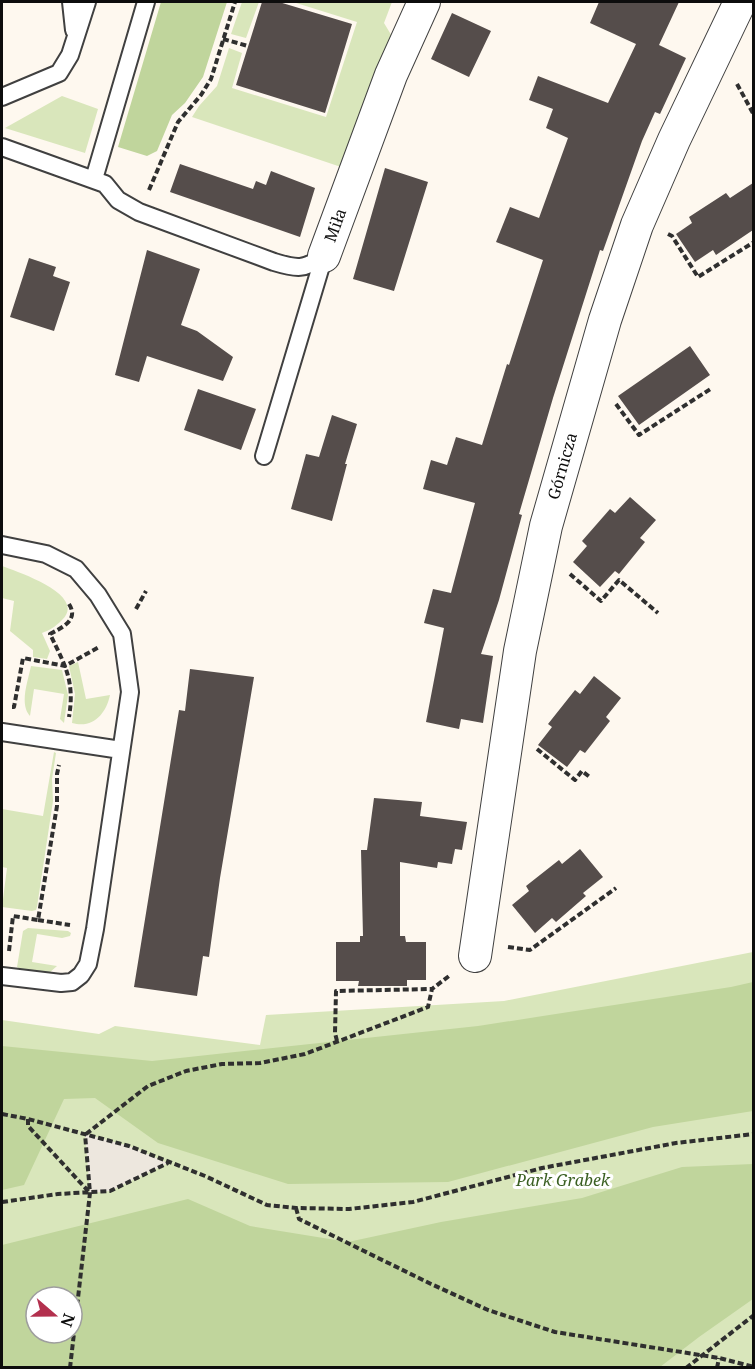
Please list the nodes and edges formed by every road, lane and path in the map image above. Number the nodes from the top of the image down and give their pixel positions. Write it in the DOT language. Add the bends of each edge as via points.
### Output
graph roads {
  1 [pos="71,2"];
  2 [pos="87,2"];
  3 [pos="146,2"];
  4 [pos="235,2"];
  5 [pos="424,2"];
  6 [pos="740,2"];
  7 [pos="223,39"];
  8 [pos="248,46"];
  9 [pos="70,55"];
  10 [pos="734,80"];
  11 [pos="2,97"];
  12 [pos="753,115"];
  13 [pos="2,147"];
  14 [pos="94,179"];
  15 [pos="139,212"];
  16 [pos="662,231"];
  17 [pos="753,242"];
  18 [pos="324,256"];
  19 [pos="712,388"];
  20 [pos="613,401"];
  21 [pos="264,456"];
  22 [pos="2,545"];
  23 [pos="567,572"];
  24 [pos="146,591"];
  25 [pos="658,613"];
  26 [pos="122,634"];
  27 [pos="8,706"];
  28 [pos="2,732"];
  29 [pos="535,747"];
  30 [pos="121,750"];
  31 [pos="591,778"];
  32 [pos="616,888"];
  33 [pos="38,920"];
  34 [pos="95,929"];
  35 [pos="476,950"];
  36 [pos="2,976"];
  37 [pos="432,989"];
  38 [pos="337,1041"];
  39 [pos="2,1114"];
  40 [pos="28,1119"];
  41 [pos="85,1134"];
  42 [pos="753,1134"];
  43 [pos="168,1163"];
  44 [pos="90,1193"];
  45 [pos="2,1202"];
  46 [pos="296,1208"];
  47 [pos="753,1315"];
  48 [pos="704,1355"];
  49 [pos="719,1358"];
  50 [pos="753,1367"];
  51 [pos="70,1368"];
  52 [pos="686,1368"];
  53 [pos="717,1368"];
  1 -- 9 [label="lane" via="74,22"];
  2 -- 9 [label="lane"];
  3 -- 14 [label="lane"];
  4 -- 7 [label="path"];
  5 -- 18 [label="street, Miła" via="391,75"];
  6 -- 35 [label="street, Górnicza" via="637,225 571,435 546,526 520,651"];
  7 -- 8 [label="path"];
  7 -- 15 [label="path" via="211,79 177,122"];
  9 -- 11 [label="lane" via="59,72"];
  10 -- 12 [label="path"];
  13 -- 14 [label="lane"];
  14 -- 15 [label="lane"];
  15 -- 18 [label="lane" via="293,268 308,267"];
  16 -- 17 [label="path" via="672,236 698,278"];
  18 -- 21 [label="lane, Miła"];
  19 -- 20 [label="path" via="639,435"];
  22 -- 26 [label="lane" via="46,554 76,569"];
  23 -- 25 [label="path" via="601,601 619,580"];
  24 -- 26 [label="path"];
  26 -- 27 [label="path" via="65,666 23,658 14,707"];
  26 -- 30 [label="lane" via="130,692"];
  28 -- 30 [label="lane"];
  29 -- 31 [label="path" via="575,780 582,771"];
  30 -- 34 [label="lane"];
  32 -- 35 [label="path" via="530,950"];
  33 -- 34 [label="path"];
  34 -- 36 [label="lane" via="88,964 72,982"];
  35 -- 37 [label="path"];
  37 -- 38 [label="path" via="428,1007"];
  37 -- 38 [label="path" via="336,991"];
  38 -- 41 [label="path" via="305,1054 260,1063 222,1064 186,1071 148,1086"];
  39 -- 40 [label="path"];
  40 -- 41 [label="path"];
  40 -- 44 [label="path" via="28,1126"];
  41 -- 43 [label="path" via="129,1146"];
  41 -- 44 [label="path"];
  42 -- 46 [label="path" via="676,1143 542,1168 413,1202 349,1209"];
  43 -- 44 [label="path" via="110,1191"];
  43 -- 46 [label="path" via="267,1205"];
  44 -- 45 [label="path"];
  44 -- 51 [label="path"];
  46 -- 48 [label="path" via="299,1219 488,1310 555,1332"];
  47 -- 48 [label="path"];
  48 -- 49 [label="path"];
  48 -- 52 [label="path"];
  49 -- 50 [label="path"];
  49 -- 53 [label="path"];
}
